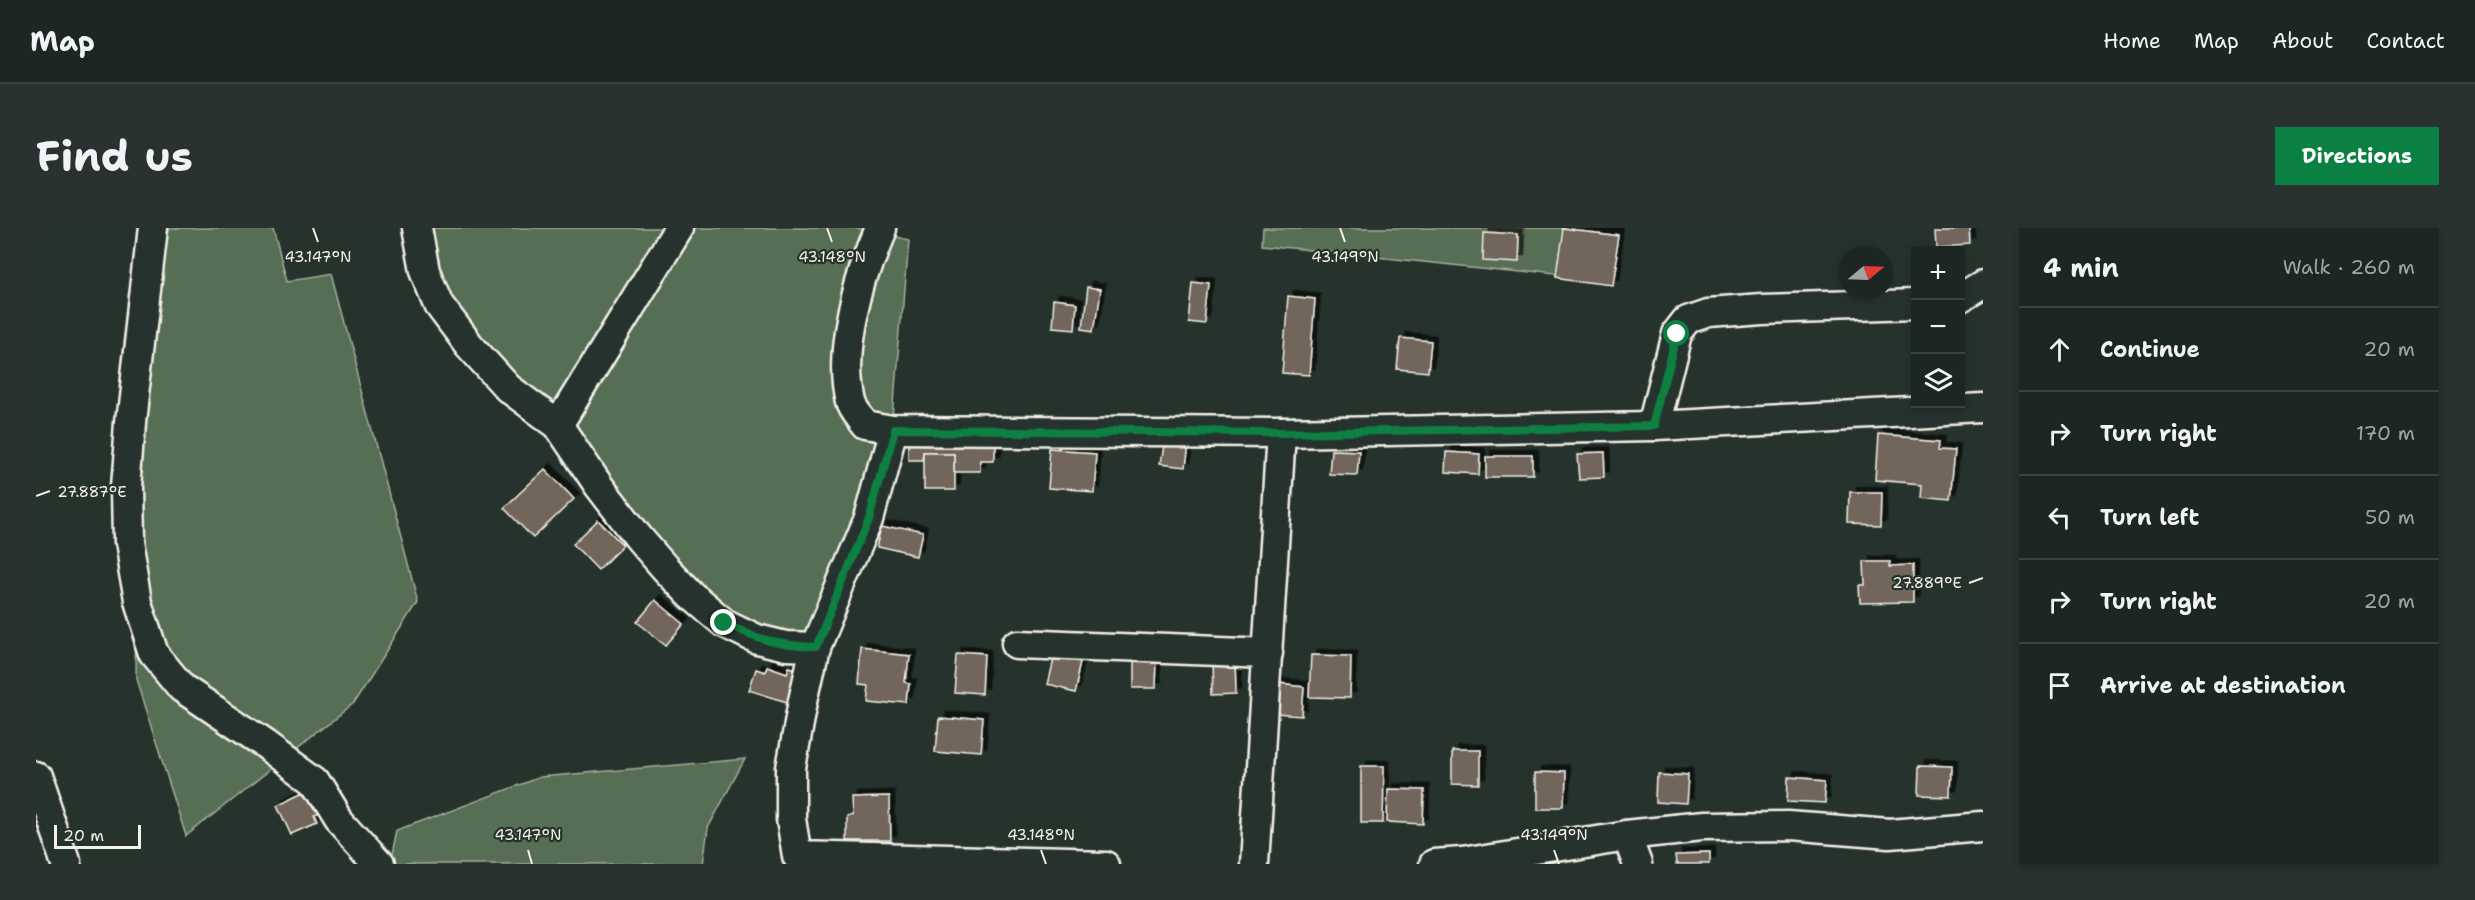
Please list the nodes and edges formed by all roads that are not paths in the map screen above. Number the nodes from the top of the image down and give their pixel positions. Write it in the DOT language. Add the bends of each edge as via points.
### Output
graph roads {
  1 [pos="153,228"];
  2 [pos="417,228"];
  3 [pos="679,228"];
  4 [pos="879,228"];
  5 [pos="1983,284"];
  6 [pos="1965,295"];
  7 [pos="1911,304"];
  8 [pos="1983,408"];
  9 [pos="558,425"];
  10 [pos="1654,426"];
  11 [pos="893,430"];
  12 [pos="1281,433"];
  13 [pos="1017,643"];
  14 [pos="816,647"];
  15 [pos="1268,653"];
  16 [pos="36,776"];
  17 [pos="1983,826"];
  18 [pos="1627,835"];
  19 [pos="797,860"];
  20 [pos="66,864"];
  21 [pos="380,864"];
  22 [pos="1106,864"];
  23 [pos="1254,864"];
  24 [pos="1434,864"];
  25 [pos="1638,864"];
  1 -- 21 [label="street" via="126,487 129,556 137,602 154,654 182,688 315,781 339,820"];
  2 -- 9 [label="street" via="425,272 440,305 508,388"];
  3 -- 9 [label="street"];
  4 -- 11 [label="street" via="850,317 848,385 850,404 865,425"];
  5 -- 6 [label="street"];
  7 -- 10 [label="street" via="1762,309 1708,313 1688,320 1677,334"];
  8 -- 10 [label="street"];
  9 -- 14 [label="street" via="639,538 691,595 724,623 767,641"];
  10 -- 12 [label="street"];
  11 -- 12 [label="street"];
  11 -- 14 [label="street" via="869,518"];
  12 -- 15 [label="street"];
  13 -- 15 [label="street"];
  14 -- 19 [label="street" via="791,768 791,819"];
  15 -- 23 [label="street"];
  16 -- 20 [label="street"];
  17 -- 18 [label="street" via="1890,834 1788,826 1702,826"];
  18 -- 24 [label="street"];
  18 -- 25 [label="street"];
  19 -- 22 [label="street"];
}
